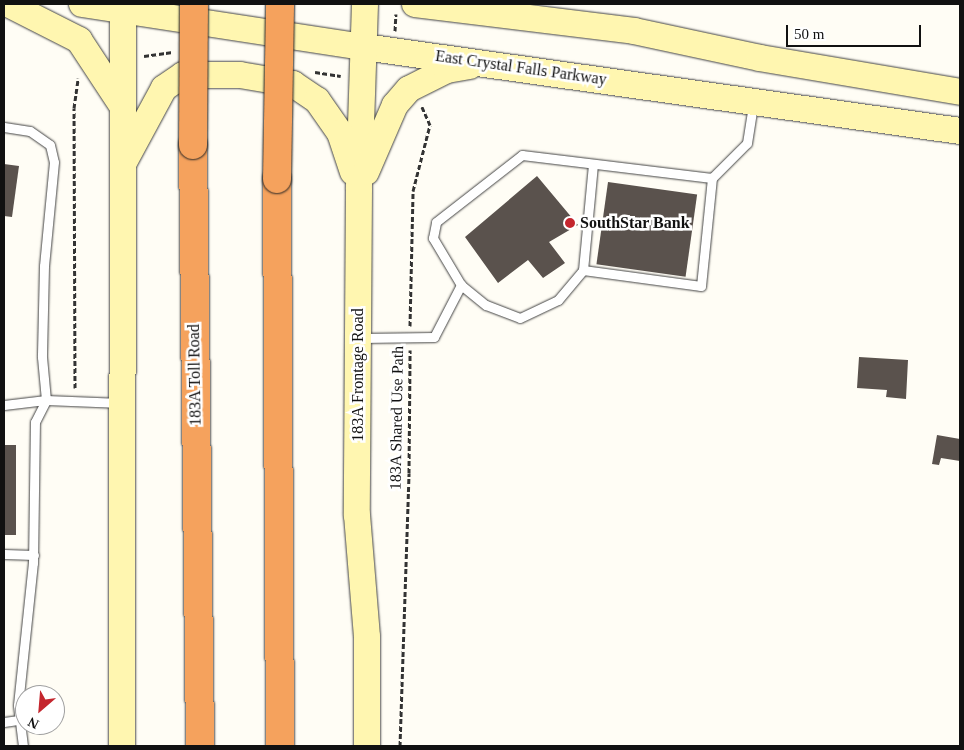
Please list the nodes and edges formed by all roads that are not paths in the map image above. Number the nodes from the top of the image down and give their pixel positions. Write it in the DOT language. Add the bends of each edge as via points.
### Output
graph roads {
  1 [pos="8,4"];
  2 [pos="82,4"];
  3 [pos="194,4"];
  4 [pos="280,4"];
  5 [pos="365,4"];
  6 [pos="415,4"];
  7 [pos="123,7"];
  8 [pos="476,8"];
  9 [pos="364,47"];
  10 [pos="760,58"];
  11 [pos="486,63"];
  12 [pos="960,92"];
  13 [pos="753,100"];
  14 [pos="121,104"];
  15 [pos="4,127"];
  16 [pos="960,131"];
  17 [pos="593,164"];
  18 [pos="122,165"];
  19 [pos="712,178"];
  20 [pos="359,189"];
  21 [pos="583,270"];
  22 [pos="461,285"];
  23 [pos="358,338"];
  24 [pos="46,400"];
  25 [pos="124,403"];
  26 [pos="4,405"];
  27 [pos="4,554"];
  28 [pos="34,555"];
  29 [pos="20,685"];
  30 [pos="122,746"];
  31 [pos="200,746"];
  32 [pos="280,746"];
  33 [pos="367,746"];
  1 -- 14 [label="main road" via="78,40"];
  2 -- 7 [label="main road, East Crystal Falls Parkway"];
  3 -- 31 [label="highway, 183A Toll Road, bridge"];
  4 -- 32 [label="highway, bridge" via="277,179"];
  5 -- 9 [label="main road, 183A Frontage Road"];
  6 -- 8 [label="main road"];
  7 -- 9 [label="main road, East Crystal Falls Parkway"];
  7 -- 14 [label="main road"];
  8 -- 10 [label="main road" via="634,31"];
  9 -- 11 [label="main road, East Crystal Falls Parkway"];
  9 -- 20 [label="main road, 183A Frontage Road"];
  10 -- 12 [label="main road"];
  10 -- 13 [label="main road"];
  11 -- 13 [label="main road, East Crystal Falls Parkway"];
  11 -- 20 [label="main road" via="447,70 409,89 395,105"];
  13 -- 16 [label="main road, East Crystal Falls Parkway"];
  13 -- 19 [label="lane" via="747,144"];
  14 -- 18 [label="main road"];
  15 -- 24 [label="lane" via="30,131 50,145 54,162 44,266 42,356"];
  17 -- 19 [label="lane"];
  17 -- 21 [label="lane"];
  17 -- 22 [label="lane" via="522,155 436,222 433,238"];
  18 -- 20 [label="main road" via="164,88 183,75 240,75 293,84 317,100 340,133"];
  18 -- 25 [label="main road"];
  19 -- 21 [label="lane" via="701,286"];
  20 -- 23 [label="main road, 183A Frontage Road"];
  21 -- 22 [label="lane" via="558,300 520,318 486,305"];
  22 -- 23 [label="lane" via="434,337"];
  23 -- 33 [label="main road, 183A Frontage Road" via="357,515 367,637"];
  24 -- 25 [label="lane"];
  24 -- 26 [label="lane"];
  24 -- 28 [label="lane" via="35,422"];
  25 -- 30 [label="main road"];
  27 -- 28 [label="lane"];
  28 -- 29 [label="lane"];
}
